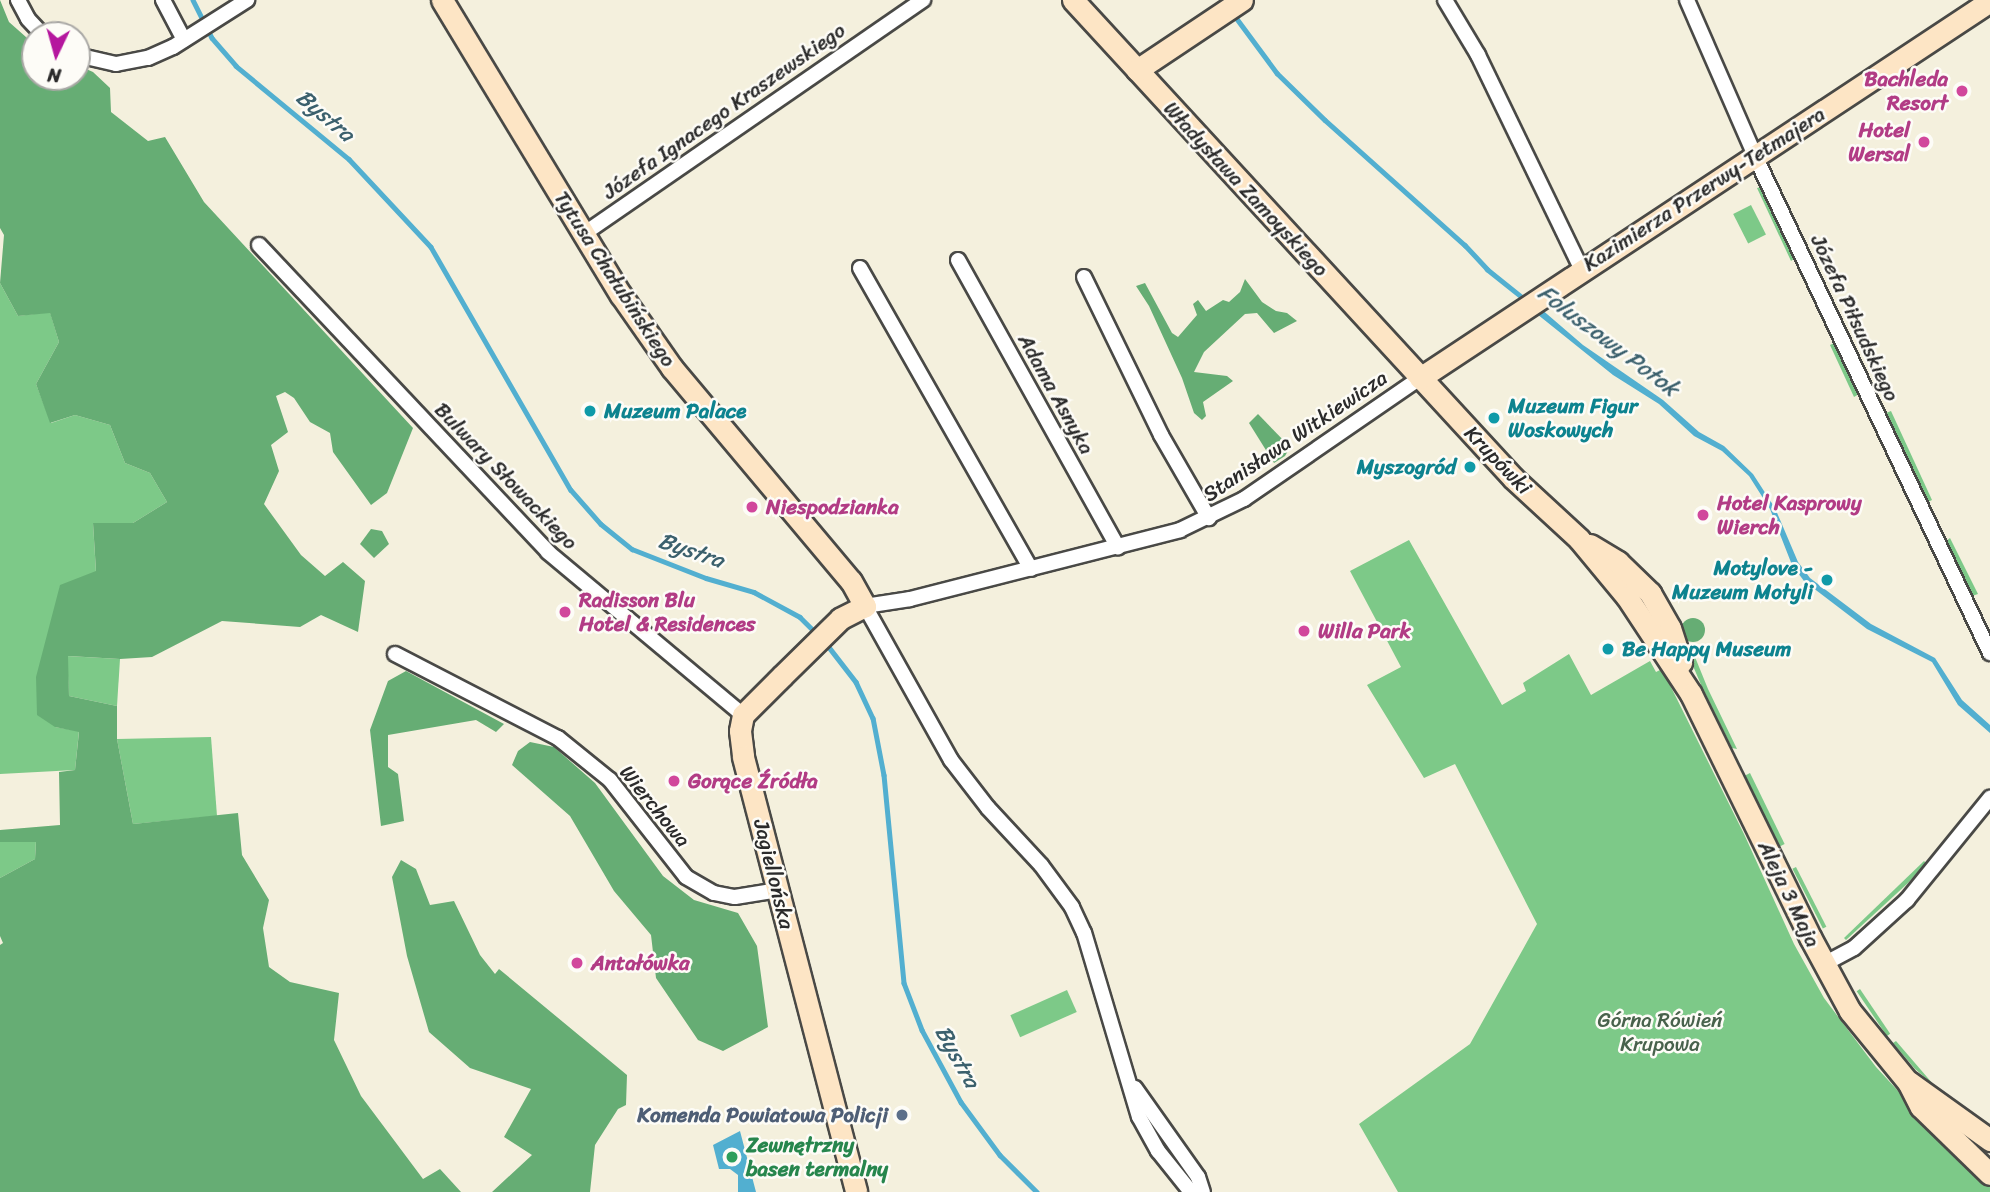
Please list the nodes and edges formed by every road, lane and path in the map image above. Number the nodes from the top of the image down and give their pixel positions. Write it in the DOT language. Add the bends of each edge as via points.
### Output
graph roads {
  1 [pos="18,0"];
  2 [pos="163,0"];
  3 [pos="247,0"];
  4 [pos="442,0"];
  5 [pos="923,0"];
  6 [pos="1073,0"];
  7 [pos="1445,0"];
  8 [pos="1687,0"];
  9 [pos="1241,1"];
  10 [pos="1990,1"];
  11 [pos="30,21"];
  12 [pos="190,37"];
  13 [pos="91,59"];
  14 [pos="1137,70"];
  15 [pos="1755,156"];
  16 [pos="585,233"];
  17 [pos="259,245"];
  18 [pos="958,260"];
  19 [pos="860,268"];
  20 [pos="1581,270"];
  21 [pos="1084,277"];
  22 [pos="1420,378"];
  23 [pos="1209,519"];
  24 [pos="1118,547"];
  25 [pos="1031,569"];
  26 [pos="864,606"];
  27 [pos="1662,632"];
  28 [pos="1990,653"];
  29 [pos="395,654"];
  30 [pos="743,715"];
  31 [pos="1990,798"];
  32 [pos="778,890"];
  33 [pos="1824,964"];
  34 [pos="1125,1071"];
  35 [pos="1908,1082"];
  36 [pos="1990,1140"];
  37 [pos="1990,1174"];
  38 [pos="856,1192"];
  39 [pos="1191,1192"];
  40 [pos="1203,1192"];
  1 -- 11 [label="street"];
  2 -- 12 [label="street"];
  3 -- 12 [label="street"];
  4 -- 16 [label="street, Tytusa Chałubińskiego"];
  5 -- 16 [label="street, Józefa Ignacego Kraszewskiego"];
  6 -- 14 [label="street, Władysława Zamoyskiego"];
  7 -- 20 [label="street" via="1478,55"];
  8 -- 15 [label="street, Józefa Piłsudskiego"];
  9 -- 14 [label="street"];
  10 -- 15 [label="street, Kazimierza Przerwy-Tetmajera"];
  12 -- 13 [label="street" via="156,55 126,63"];
  14 -- 22 [label="street, Władysława Zamoyskiego"];
  15 -- 20 [label="street, Kazimierza Przerwy-Tetmajera"];
  15 -- 28 [label="street, Józefa Piłsudskiego"];
  16 -- 26 [label="street, Tytusa Chałubińskiego" via="672,368 851,581"];
  17 -- 30 [label="street, Bulwary Słowackiego" via="548,552"];
  18 -- 24 [label="street, Adama Asnyka"];
  19 -- 25 [label="street"];
  20 -- 22 [label="street, Kazimierza Przerwy-Tetmajera"];
  21 -- 23 [label="street" via="1161,435"];
  22 -- 23 [label="street, Stanisława Witkiewicza"];
  22 -- 27 [label="street, Krupówki" via="1513,478 1621,576"];
  23 -- 24 [label="street, Stanisława Witkiewicza"];
  24 -- 25 [label="street, Stanisława Witkiewicza"];
  25 -- 26 [label="street, Stanisława Witkiewicza"];
  26 -- 30 [label="street" via="835,625"];
  26 -- 34 [label="street" via="961,776 1041,865 1072,907"];
  27 -- 33 [label="street, Aleja 3 Maja"];
  29 -- 32 [label="street, Wierchowa" via="558,738 610,780 686,877 715,893 735,897"];
  30 -- 32 [label="street, Jagiellońska" via="743,757"];
  31 -- 33 [label="street" via="1907,900 1854,947"];
  32 -- 38 [label="street, Jagiellońska"];
  33 -- 35 [label="street, Aleja 3 Maja" via="1850,1011"];
  34 -- 39 [label="street" via="1149,1136"];
  34 -- 40 [label="street" via="1198,1177"];
  35 -- 36 [label="street, Aleja 3 Maja"];
  35 -- 37 [label="street, Aleja 3 Maja" via="1922,1107"];
}
